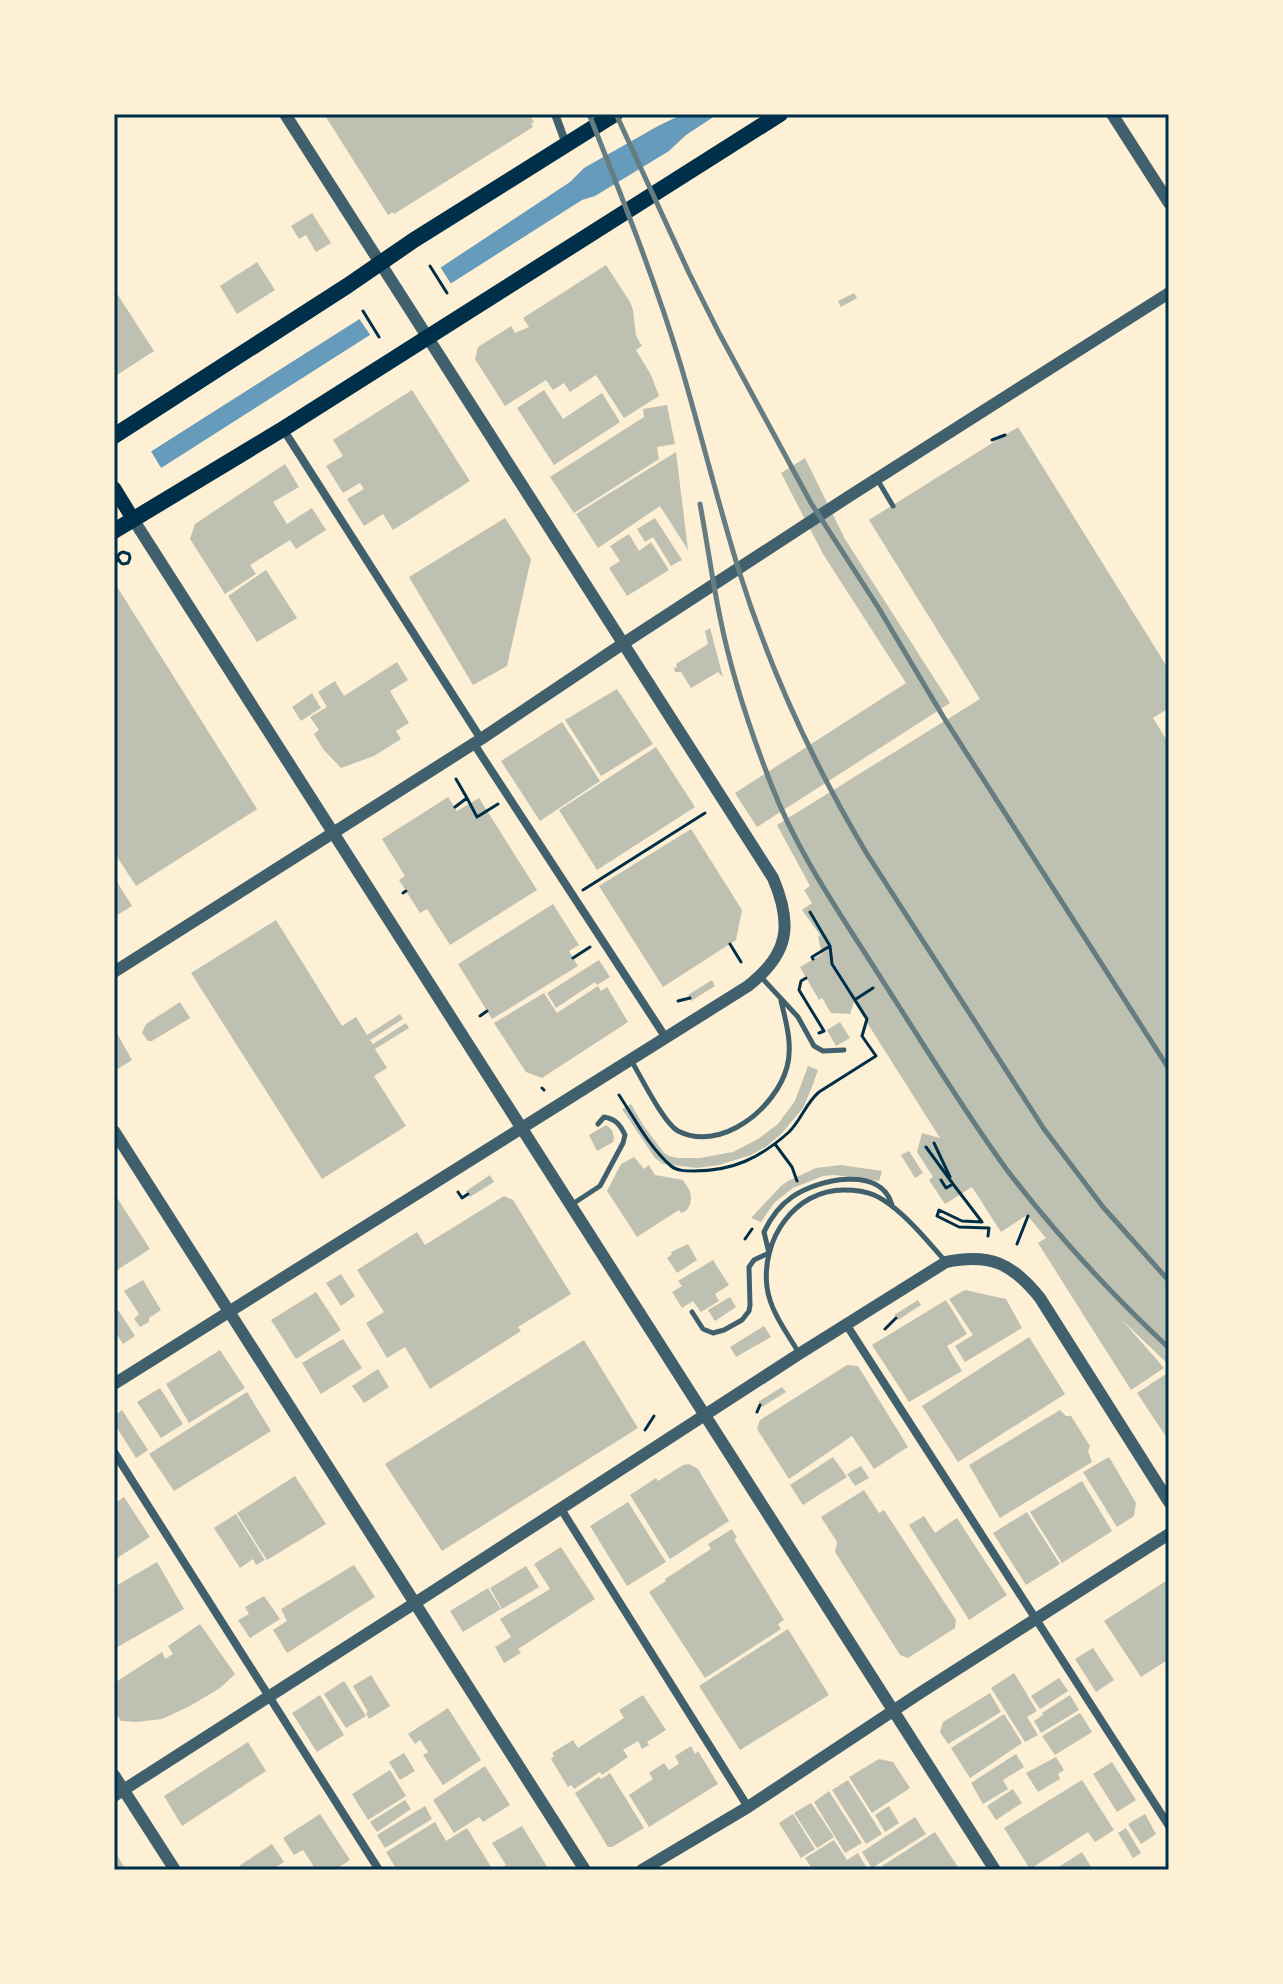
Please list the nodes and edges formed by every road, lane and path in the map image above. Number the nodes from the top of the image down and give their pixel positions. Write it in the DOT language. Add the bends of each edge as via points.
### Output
graph roads {
  1 [pos="285,114"];
  2 [pos="555,114"];
  3 [pos="615,114"];
  4 [pos="780,114"];
  5 [pos="1112,114"];
  6 [pos="566,144"];
  7 [pos="1169,203"];
  8 [pos="381,263"];
  9 [pos="430,266"];
  10 [pos="447,293"];
  11 [pos="1169,293"];
  12 [pos="363,311"];
  13 [pos="379,337"];
  14 [pos="427,337"];
  15 [pos="283,429"];
  16 [pos="1005,435"];
  17 [pos="114,436"];
  18 [pos="992,440"];
  19 [pos="876,479"];
  20 [pos="118,494"];
  21 [pos="893,506"];
  22 [pos="133,519"];
  23 [pos="114,531"];
  24 [pos="114,552"];
  25 [pos="119,562"];
  26 [pos="624,643"];
  27 [pos="478,742"];
  28 [pos="456,779"];
  29 [pos="467,798"];
  30 [pos="509,798"];
  31 [pos="455,807"];
  32 [pos="705,813"];
  33 [pos="334,833"];
  34 [pos="653,846"];
  35 [pos="656,851"];
  36 [pos="573,896"];
  37 [pos="810,912"];
  38 [pos="602,940"];
  39 [pos="730,944"];
  40 [pos="830,946"];
  41 [pos="573,958"];
  42 [pos="813,959"];
  43 [pos="741,962"];
  44 [pos="114,972"];
  45 [pos="760,977"];
  46 [pos="806,978"];
  47 [pos="873,988"];
  48 [pos="794,992"];
  49 [pos="690,998"];
  50 [pos="855,1000"];
  51 [pos="678,1001"];
  52 [pos="781,1001"];
  53 [pos="487,1011"];
  54 [pos="480,1016"];
  55 [pos="666,1038"];
  56 [pos="844,1050"];
  57 [pos="631,1060"];
  58 [pos="812,1098"];
  59 [pos="598,1124"];
  60 [pos="522,1127"];
  61 [pos="114,1131"];
  62 [pos="934,1143"];
  63 [pos="775,1144"];
  64 [pos="926,1147"];
  65 [pos="941,1180"];
  66 [pos="797,1181"];
  67 [pos="953,1184"];
  68 [pos="458,1192"];
  69 [pos="468,1194"];
  70 [pos="571,1205"];
  71 [pos="893,1207"];
  72 [pos="1028,1216"];
  73 [pos="988,1236"];
  74 [pos="1017,1244"];
  75 [pos="769,1253"];
  76 [pos="946,1262"];
  77 [pos="229,1311"];
  78 [pos="692,1312"];
  79 [pos="896,1318"];
  80 [pos="846,1324"];
  81 [pos="885,1329"];
  82 [pos="799,1354"];
  83 [pos="114,1384"];
  84 [pos="760,1405"];
  85 [pos="757,1412"];
  86 [pos="654,1416"];
  87 [pos="705,1416"];
  88 [pos="645,1430"];
  89 [pos="114,1452"];
  90 [pos="1169,1502"];
  91 [pos="561,1509"];
  92 [pos="1169,1534"];
  93 [pos="415,1603"];
  94 [pos="1036,1619"];
  95 [pos="269,1696"];
  96 [pos="893,1710"];
  97 [pos="114,1775"];
  98 [pos="119,1793"];
  99 [pos="748,1807"];
  100 [pos="1169,1826"];
  101 [pos="175,1870"];
  102 [pos="379,1870"];
  103 [pos="585,1870"];
  104 [pos="642,1870"];
  105 [pos="995,1870"];
  1 -- 8 [label="street"];
  2 -- 6 [label="street"];
  3 -- 6 [label="highway"];
  4 -- 14 [label="highway"];
  5 -- 7 [label="street"];
  6 -- 8 [label="highway"];
  8 -- 14 [label="street"];
  8 -- 17 [label="highway"];
  9 -- 10 [label="path"];
  11 -- 19 [label="street"];
  12 -- 13 [label="path"];
  14 -- 15 [label="highway"];
  14 -- 26 [label="street"];
  15 -- 22 [label="highway"];
  15 -- 27 [label="street"];
  16 -- 18 [label="path"];
  19 -- 21 [label="lane"];
  19 -- 26 [label="street"];
  20 -- 22 [label="main road"];
  22 -- 23 [label="highway"];
  22 -- 33 [label="street"];
  24 -- 25 [label="path"];
  26 -- 27 [label="street"];
  26 -- 45 [label="street" via="773,878 785,929"];
  27 -- 30 [label="street"];
  27 -- 33 [label="street"];
  28 -- 29 [label="path"];
  29 -- 30 [label="path" via="477,817"];
  29 -- 31 [label="path"];
  30 -- 36 [label="street"];
  32 -- 34 [label="path"];
  33 -- 44 [label="street"];
  33 -- 60 [label="street"];
  34 -- 35 [label="path"];
  34 -- 36 [label="path"];
  36 -- 38 [label="street"];
  37 -- 40 [label="path"];
  38 -- 41 [label="path"];
  38 -- 55 [label="street"];
  39 -- 43 [label="path"];
  40 -- 42 [label="path"];
  40 -- 50 [label="path" via="832,964"];
  45 -- 52 [label="lane"];
  45 -- 55 [label="street"];
  46 -- 48 [label="path" via="799,990 824,1031 820,1034"];
  47 -- 50 [label="path"];
  49 -- 51 [label="path"];
  50 -- 58 [label="path" via="867,1019 862,1036 876,1056"];
  52 -- 56 [label="lane" via="798,1017 814,1046"];
  52 -- 57 [label="lane" via="788,1066 764,1106 735,1128 700,1136 676,1130"];
  53 -- 54 [label="path"];
  55 -- 57 [label="street"];
  57 -- 60 [label="street"];
  59 -- 70 [label="lane" via="604,1117 617,1122 625,1135 623,1143 600,1186"];
  60 -- 70 [label="street"];
  60 -- 77 [label="street"];
  61 -- 77 [label="street"];
  62 -- 67 [label="path"];
  63 -- 66 [label="path"];
  64 -- 67 [label="path"];
  65 -- 67 [label="path" via="946,1188"];
  67 -- 73 [label="path" via="982,1222 962,1221 939,1210 937,1216 959,1227 989,1228"];
  68 -- 69 [label="path" via="462,1198"];
  70 -- 87 [label="street"];
  71 -- 75 [label="lane" via="863,1191 828,1192 787,1216"];
  71 -- 75 [label="lane" via="883,1188 871,1183 823,1183 792,1197 775,1213 764,1232"];
  71 -- 76 [label="lane"];
  72 -- 74 [label="path"];
  75 -- 78 [label="lane" via="749,1267 750,1305 742,1320 713,1333 703,1329"];
  75 -- 82 [label="lane" via="767,1290"];
  76 -- 80 [label="street"];
  76 -- 90 [label="street" via="985,1259 1025,1279"];
  77 -- 83 [label="street"];
  77 -- 93 [label="street"];
  79 -- 81 [label="path"];
  80 -- 82 [label="street"];
  80 -- 94 [label="street"];
  82 -- 87 [label="street"];
  84 -- 85 [label="path"];
  86 -- 88 [label="path"];
  87 -- 91 [label="street"];
  87 -- 96 [label="street"];
  89 -- 95 [label="street"];
  91 -- 93 [label="street"];
  91 -- 99 [label="street"];
  92 -- 94 [label="street"];
  93 -- 95 [label="street"];
  93 -- 103 [label="street"];
  94 -- 96 [label="street"];
  94 -- 100 [label="street"];
  95 -- 98 [label="street"];
  95 -- 102 [label="street"];
  96 -- 99 [label="street"];
  96 -- 105 [label="street"];
  97 -- 98 [label="street"];
  98 -- 101 [label="street"];
  99 -- 104 [label="street"];
}
